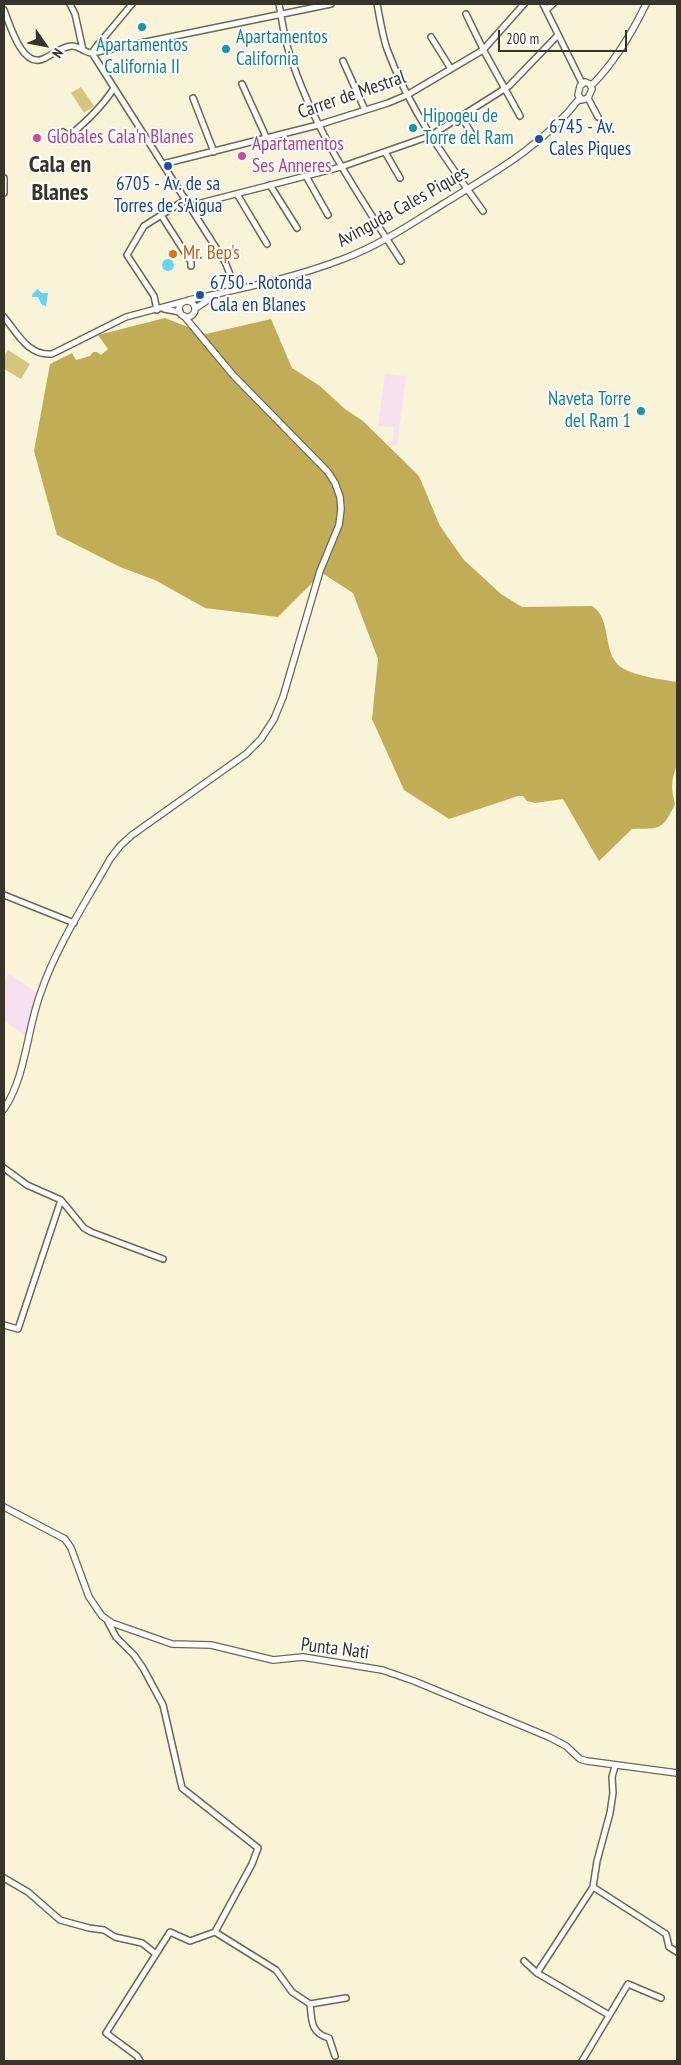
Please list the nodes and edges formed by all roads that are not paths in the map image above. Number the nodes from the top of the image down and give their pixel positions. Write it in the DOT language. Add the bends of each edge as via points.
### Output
graph roads {
  1 [pos="70,4"];
  2 [pos="131,4"];
  3 [pos="279,4"];
  4 [pos="331,4"];
  5 [pos="377,4"];
  6 [pos="524,4"];
  7 [pos="543,4"];
  8 [pos="553,4"];
  9 [pos="646,4"];
  10 [pos="4,10"];
  11 [pos="546,10"];
  12 [pos="281,14"];
  13 [pos="466,14"];
  14 [pos="80,35"];
  15 [pos="558,35"];
  16 [pos="431,37"];
  17 [pos="70,46"];
  18 [pos="83,50"];
  19 [pos="483,50"];
  20 [pos="92,53"];
  21 [pos="343,61"];
  22 [pos="451,69"];
  23 [pos="242,84"];
  24 [pos="582,84"];
  25 [pos="591,86"];
  26 [pos="114,88"];
  27 [pos="504,90"];
  28 [pos="407,94"];
  29 [pos="193,98"];
  30 [pos="580,98"];
  31 [pos="588,98"];
  32 [pos="365,110"];
  33 [pos="462,116"];
  34 [pos="520,116"];
  35 [pos="598,117"];
  36 [pos="318,125"];
  37 [pos="63,132"];
  38 [pos="430,136"];
  39 [pos="267,139"];
  40 [pos="476,141"];
  41 [pos="214,152"];
  42 [pos="385,152"];
  43 [pos="163,164"];
  44 [pos="341,167"];
  45 [pos="306,176"];
  46 [pos="4,178"];
  47 [pos="400,178"];
  48 [pos="270,185"];
  49 [pos="467,189"];
  50 [pos="4,193"];
  51 [pos="237,194"];
  52 [pos="185,200"];
  53 [pos="189,206"];
  54 [pos="483,211"];
  55 [pos="161,215"];
  56 [pos="328,215"];
  57 [pos="297,228"];
  58 [pos="386,238"];
  59 [pos="267,244"];
  60 [pos="401,261"];
  61 [pos="191,266"];
  62 [pos="236,289"];
  63 [pos="216,294"];
  64 [pos="189,300"];
  65 [pos="182,302"];
  66 [pos="159,309"];
  67 [pos="195,310"];
  68 [pos="182,314"];
  69 [pos="4,317"];
  70 [pos="197,331"];
  71 [pos="4,895"];
  72 [pos="74,923"];
  73 [pos="4,1109"];
  74 [pos="4,1169"];
  75 [pos="61,1200"];
  76 [pos="163,1259"];
  77 [pos="4,1325"];
  78 [pos="4,1507"];
  79 [pos="108,1622"];
  80 [pos="615,1766"];
  81 [pos="677,1773"];
  82 [pos="4,1878"];
  83 [pos="593,1887"];
  84 [pos="216,1932"];
  85 [pos="677,1952"];
  86 [pos="156,1954"];
  87 [pos="524,1961"];
  88 [pos="538,1973"];
  89 [pos="346,1998"];
  90 [pos="661,1998"];
  91 [pos="310,2004"];
  92 [pos="609,2015"];
  93 [pos="335,2056"];
  94 [pos="140,2061"];
  95 [pos="582,2061"];
  1 -- 14 [label="street"];
  2 -- 20 [label="street"];
  3 -- 12 [label="street"];
  4 -- 12 [label="street"];
  5 -- 28 [label="street" via="388,50"];
  6 -- 19 [label="street, Carrer de Mestral"];
  7 -- 11 [label="street"];
  8 -- 11 [label="street"];
  9 -- 25 [label="street" via="601,77"];
  10 -- 17 [label="street" via="28,58 41,60"];
  11 -- 15 [label="street"];
  12 -- 20 [label="street"];
  12 -- 36 [label="street" via="289,51"];
  13 -- 19 [label="street"];
  14 -- 17 [label="street"];
  14 -- 18 [label="street"];
  15 -- 24 [label="street"];
  15 -- 27 [label="street"];
  16 -- 22 [label="street"];
  17 -- 18 [label="street"];
  18 -- 20 [label="street"];
  19 -- 22 [label="street, Carrer de Mestral"];
  19 -- 27 [label="street"];
  20 -- 26 [label="street"];
  21 -- 32 [label="street"];
  22 -- 28 [label="street, Carrer de Mestral"];
  23 -- 39 [label="street"];
  24 -- 25 [label="street" via="588,82"];
  24 -- 30 [label="street"];
  25 -- 31 [label="street"];
  26 -- 37 [label="street" via="87,122 69,136"];
  26 -- 43 [label="street"];
  27 -- 33 [label="street"];
  27 -- 34 [label="street"];
  28 -- 32 [label="street, Carrer de Mestral"];
  28 -- 38 [label="street"];
  29 -- 41 [label="street"];
  30 -- 31 [label="street"];
  30 -- 49 [label="street, Avinguda Cales Piques" via="556,127 537,143"];
  31 -- 35 [label="street"];
  32 -- 36 [label="street, Carrer de Mestral"];
  33 -- 38 [label="street"];
  33 -- 40 [label="street"];
  36 -- 39 [label="street, Carrer de Mestral"];
  36 -- 44 [label="street"];
  38 -- 42 [label="street"];
  38 -- 49 [label="street"];
  39 -- 41 [label="street, Carrer de Mestral"];
  41 -- 43 [label="street, Carrer de Mestral"];
  42 -- 44 [label="street"];
  42 -- 47 [label="street"];
  43 -- 52 [label="street"];
  44 -- 45 [label="street"];
  44 -- 58 [label="street"];
  45 -- 48 [label="street"];
  45 -- 56 [label="street"];
  46 -- 50 [label="street"];
  48 -- 51 [label="street"];
  48 -- 57 [label="street"];
  49 -- 54 [label="street"];
  49 -- 58 [label="street, Avinguda Cales Piques"];
  51 -- 53 [label="street"];
  51 -- 59 [label="street"];
  52 -- 53 [label="street"];
  52 -- 55 [label="street"];
  53 -- 62 [label="street" via="225,262"];
  55 -- 61 [label="street"];
  55 -- 66 [label="street" via="144,226 128,255"];
  58 -- 60 [label="street"];
  58 -- 62 [label="street, Avinguda Cales Piques" via="345,259"];
  62 -- 63 [label="street, Avinguda Cales Piques"];
  63 -- 64 [label="street, Avinguda Cales Piques"];
  63 -- 67 [label="street, Avinguda Cales Piques"];
  64 -- 65 [label="street"];
  64 -- 67 [label="street"];
  65 -- 66 [label="street"];
  65 -- 68 [label="street"];
  66 -- 68 [label="street"];
  66 -- 69 [label="street" via="126,317 52,354 43,355 28,347"];
  67 -- 68 [label="street" via="191,316"];
  67 -- 70 [label="street"];
  68 -- 70 [label="street"];
  70 -- 72 [label="street" via="233,375 328,472 340,497 339,525 320,571 283,697 261,739 246,754 120,846"];
  71 -- 72 [label="street"];
  72 -- 73 [label="street" via="50,967 17,1082"];
  74 -- 75 [label="street" via="27,1185"];
  75 -- 76 [label="street" via="84,1228"];
  75 -- 77 [label="street" via="18,1329"];
  78 -- 79 [label="street" via="65,1539 89,1597"];
  79 -- 80 [label="street, Punta Nati" via="172,1644 211,1645 268,1659 303,1656 382,1670 549,1737 580,1759"];
  79 -- 84 [label="street" via="116,1637 143,1668 163,1705 182,1788 258,1848"];
  80 -- 81 [label="street, Punta Nati"];
  80 -- 83 [label="street" via="610,1813"];
  82 -- 86 [label="street" via="28,1892 60,1920 142,1943"];
  83 -- 85 [label="street" via="666,1934 670,1946"];
  83 -- 88 [label="street"];
  84 -- 86 [label="street" via="190,1941 170,1932"];
  84 -- 91 [label="street" via="276,1970 292,1992"];
  86 -- 94 [label="street" via="106,2034"];
  87 -- 88 [label="street"];
  88 -- 92 [label="street"];
  89 -- 91 [label="street"];
  90 -- 92 [label="street" via="628,1984"];
  91 -- 93 [label="street" via="316,2031 320,2036 329,2038"];
  92 -- 95 [label="street"];
}
